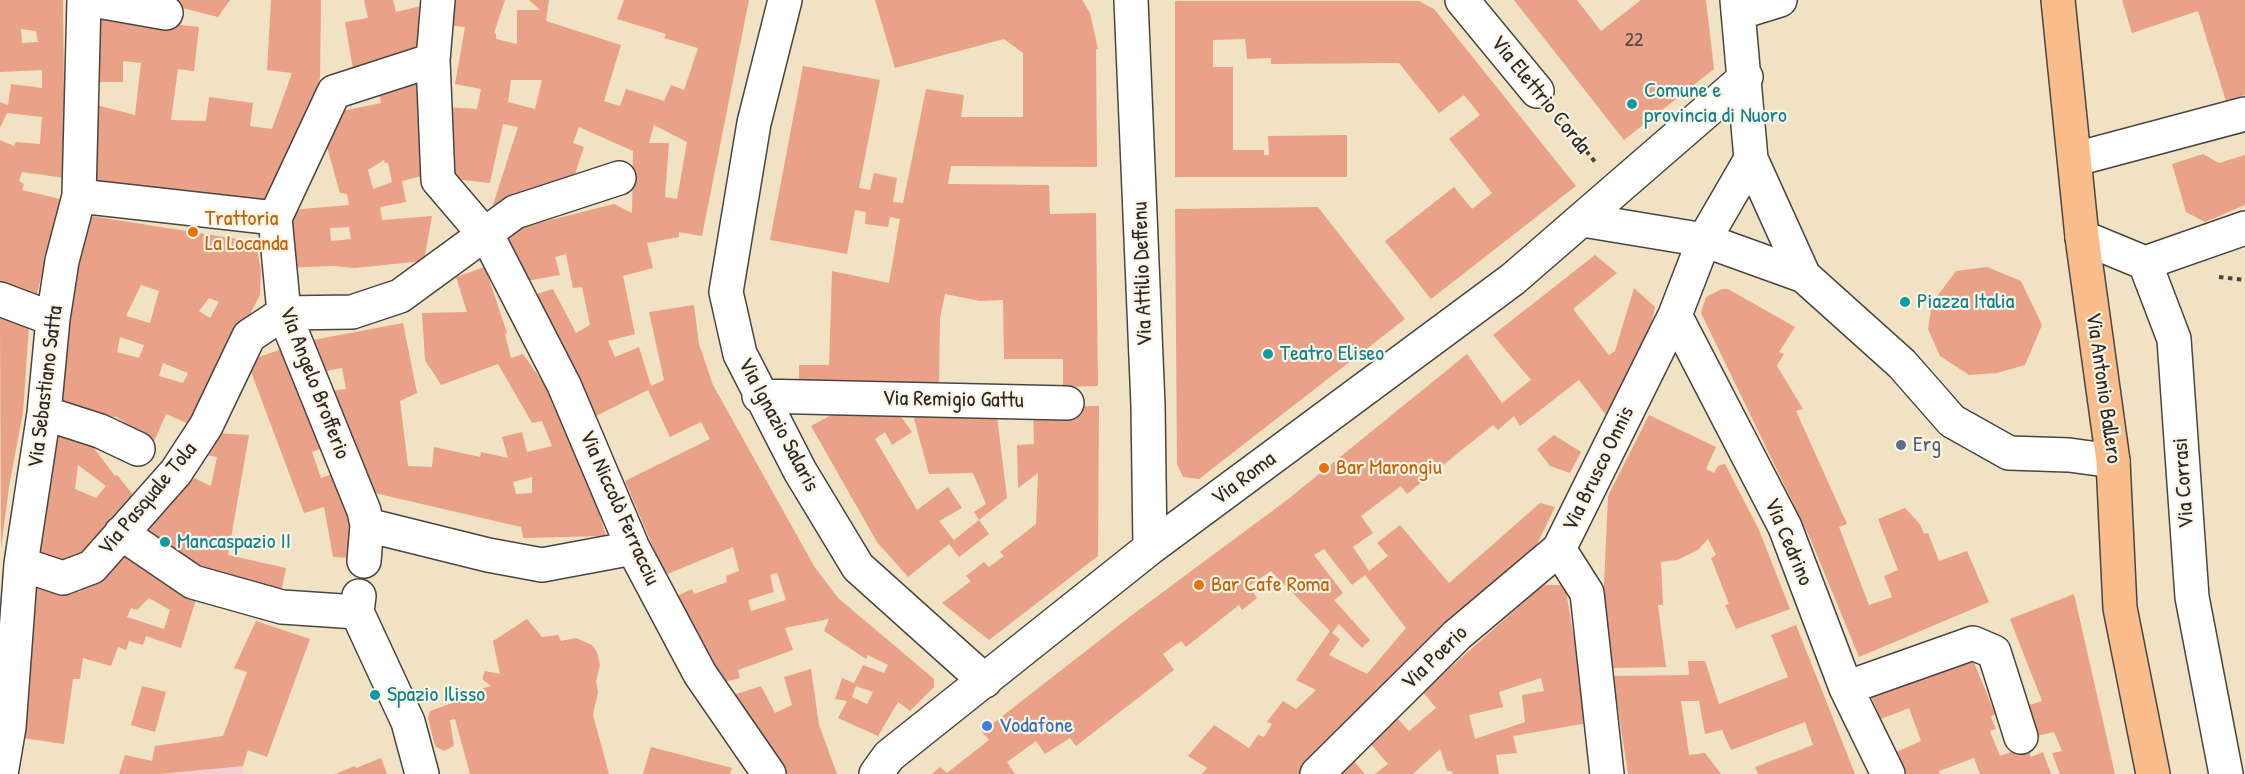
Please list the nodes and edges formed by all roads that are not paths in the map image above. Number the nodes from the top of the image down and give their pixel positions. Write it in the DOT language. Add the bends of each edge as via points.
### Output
graph roads {
  1 [pos="84,0"];
  2 [pos="92,0"];
  3 [pos="438,0"];
  4 [pos="785,0"];
  5 [pos="1131,0"];
  6 [pos="1462,0"];
  7 [pos="1780,0"];
  8 [pos="2058,0"];
  9 [pos="1738,6"];
  10 [pos="166,13"];
  11 [pos="434,60"];
  12 [pos="1746,77"];
  13 [pos="1537,91"];
  14 [pos="2245,114"];
  15 [pos="1751,159"];
  16 [pos="2076,159"];
  17 [pos="619,178"];
  18 [pos="79,196"];
  19 [pos="275,218"];
  20 [pos="1583,220"];
  21 [pos="2245,228"];
  22 [pos="484,234"];
  23 [pos="2082,237"];
  24 [pos="1704,240"];
  25 [pos="2145,263"];
  26 [pos="1804,276"];
  27 [pos="0,299"];
  28 [pos="284,313"];
  29 [pos="1675,315"];
  30 [pos="53,319"];
  31 [pos="759,396"];
  32 [pos="1067,403"];
  33 [pos="45,413"];
  34 [pos="138,449"];
  35 [pos="2113,461"];
  36 [pos="367,525"];
  37 [pos="121,533"];
  38 [pos="633,548"];
  39 [pos="1150,548"];
  40 [pos="1559,549"];
  41 [pos="364,561"];
  42 [pos="21,564"];
  43 [pos="985,681"];
  44 [pos="1846,688"];
  45 [pos="2021,737"];
  46 [pos="1,774"];
  47 [pos="422,774"];
  48 [pos="769,774"];
  49 [pos="876,774"];
  50 [pos="1317,774"];
  51 [pos="1607,774"];
  52 [pos="1888,774"];
  53 [pos="2153,774"];
  54 [pos="2226,774"];
  1 -- 18 [label="street, Via Sebastiano Satta"];
  2 -- 10 [label="street"];
  3 -- 11 [label="street, Via Niccolò Ferracciu"];
  4 -- 31 [label="street, Via Ignazio Salaris" via="754,123 726,292 740,354"];
  5 -- 39 [label="street, Via Attilio Deffenu"];
  6 -- 13 [label="street, Via Elettrio Corda"];
  7 -- 9 [label="street"];
  8 -- 16 [label="main road, Via Antonio Ballero"];
  9 -- 12 [label="street"];
  11 -- 19 [label="street" via="334,92"];
  11 -- 22 [label="street, Via Niccolò Ferracciu" via="438,180"];
  12 -- 15 [label="street"];
  12 -- 20 [label="street, Via Roma"];
  14 -- 16 [label="street"];
  15 -- 24 [label="street"];
  15 -- 26 [label="street"];
  16 -- 23 [label="main road, Via Antonio Ballero"];
  17 -- 22 [label="street" via="515,212"];
  18 -- 19 [label="street"];
  18 -- 30 [label="street, Via Sebastiano Satta" via="62,261"];
  19 -- 28 [label="street, Via Angelo Brofferio"];
  20 -- 24 [label="street"];
  20 -- 39 [label="street, Via Roma" via="1513,279"];
  21 -- 25 [label="street"];
  22 -- 28 [label="street" via="400,296 352,312"];
  22 -- 38 [label="street, Via Niccolò Ferracciu" via="564,385"];
  23 -- 25 [label="street"];
  23 -- 35 [label="main road, Via Antonio Ballero"];
  24 -- 26 [label="street"];
  24 -- 29 [label="street, Via Brusco Onnis"];
  25 -- 54 [label="street, Via Corrasi" via="2174,339 2192,597"];
  26 -- 35 [label="street" via="1902,364 1952,421 2010,453"];
  27 -- 30 [label="street"];
  28 -- 36 [label="street, Via Angelo Brofferio"];
  28 -- 37 [label="street, Via Pasquale Tola" via="249,336 206,426 182,463"];
  29 -- 40 [label="street, Via Brusco Onnis"];
  29 -- 44 [label="street, Via Cedrino" via="1785,527"];
  30 -- 33 [label="street, Via Sebastiano Satta"];
  31 -- 32 [label="street, Via Remigio Gattu"];
  31 -- 43 [label="street, Via Ignazio Salaris" via="858,567"];
  33 -- 34 [label="street" via="100,431"];
  33 -- 42 [label="street, Via Sebastiano Satta"];
  35 -- 53 [label="main road, Via Antonio Ballero" via="2120,608"];
  36 -- 38 [label="street" via="542,565"];
  36 -- 41 [label="street, Via Angelo Brofferio"];
  37 -- 42 [label="street, Via Pasquale Tola" via="92,567 63,578"];
  37 -- 47 [label="street" via="193,582 282,607 358,604 408,722"];
  38 -- 48 [label="street, Via Niccolò Ferracciu" via="700,674"];
  39 -- 43 [label="street, Via Roma"];
  40 -- 50 [label="street, Via Poerio" via="1457,634"];
  40 -- 51 [label="street, Via Brusco Onnis" via="1587,593"];
  42 -- 46 [label="street, Via Sebastiano Satta" via="9,727"];
  43 -- 49 [label="street, Via Roma" via="889,756"];
  44 -- 45 [label="street" via="1973,643 1994,652"];
  44 -- 52 [label="street, Via Cedrino"];
}
